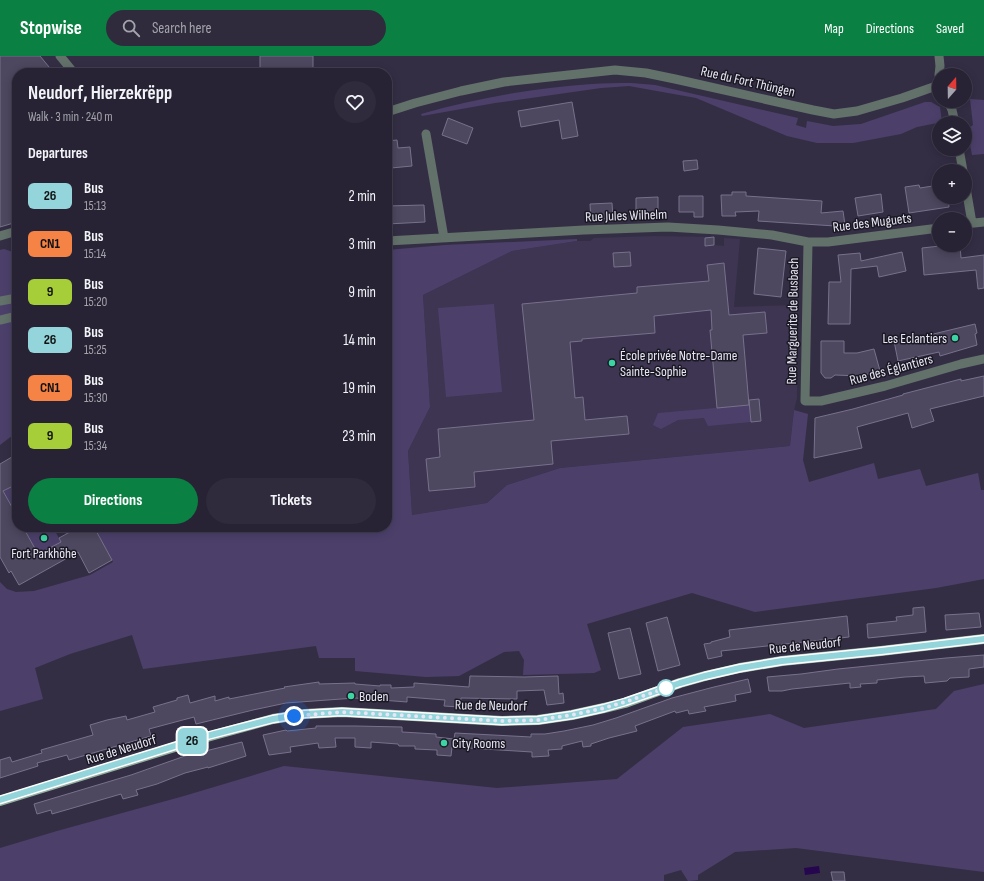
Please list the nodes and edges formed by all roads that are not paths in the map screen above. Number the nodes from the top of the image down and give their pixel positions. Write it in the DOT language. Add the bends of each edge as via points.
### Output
graph roads {
  1 [pos="60,56"];
  2 [pos="939,56"];
  3 [pos="70,68"];
  4 [pos="940,68"];
  5 [pos="932,87"];
  6 [pos="392,110"];
  7 [pos="426,134"];
  8 [pos="984,222"];
  9 [pos="972,224"];
  10 [pos="932,229"];
  11 [pos="12,232"];
  12 [pos="0,236"];
  13 [pos="444,238"];
  14 [pos="392,241"];
  15 [pos="808,242"];
  16 [pos="12,299"];
  17 [pos="0,301"];
  18 [pos="12,317"];
  19 [pos="0,320"];
  20 [pos="984,359"];
  21 [pos="805,401"];
  22 [pos="984,639"];
  23 [pos="0,800"];
  1 -- 3 [label="street"];
  2 -- 4 [label="street"];
  5 -- 6 [label="street, Rue du Fort Thüngen" via="857,111 834,114 661,76 615,70 504,82"];
  7 -- 13 [label="street"];
  8 -- 9 [label="street"];
  10 -- 15 [label="street, Rue des Muguets"];
  11 -- 12 [label="street"];
  13 -- 14 [label="street, Rue Jules Wilhelm"];
  13 -- 15 [label="street, Rue Jules Wilhelm" via="668,227 772,235"];
  15 -- 21 [label="street, Rue Marguerite de Busbach"];
  16 -- 17 [label="street"];
  18 -- 19 [label="street"];
  20 -- 21 [label="street, Rue des Églantiers" via="885,386 821,401"];
  22 -- 23 [label="main road, Rue de Neudorf" via="740,668 604,708 538,720 502,721 342,712 273,719 207,736"];
}
